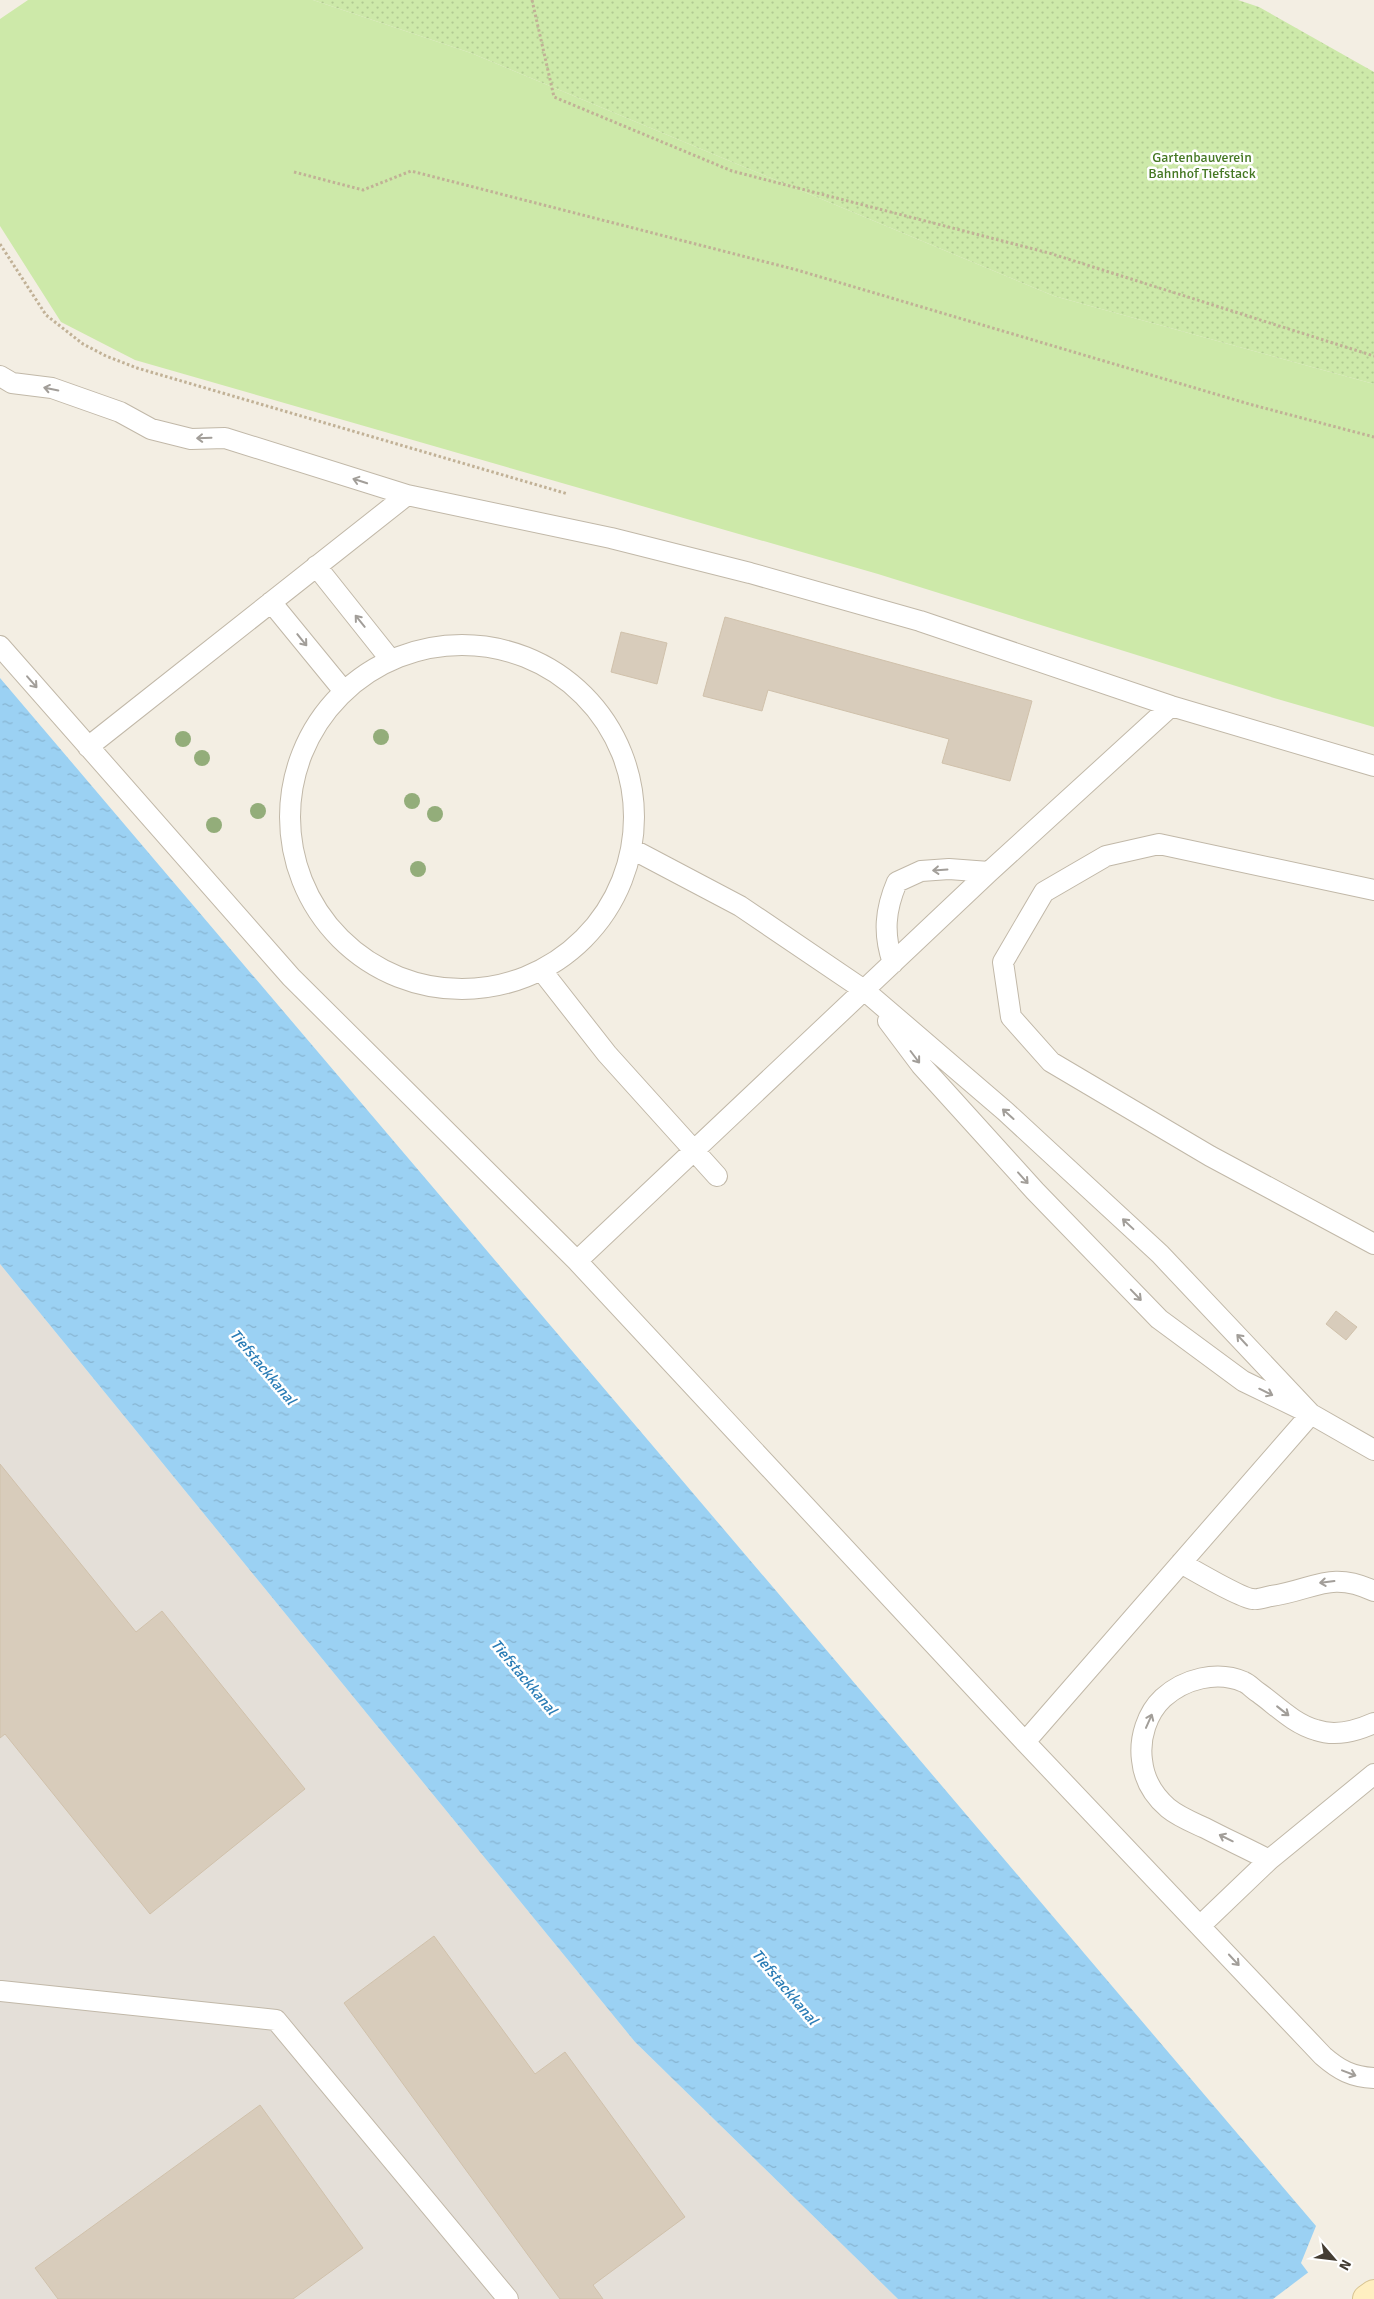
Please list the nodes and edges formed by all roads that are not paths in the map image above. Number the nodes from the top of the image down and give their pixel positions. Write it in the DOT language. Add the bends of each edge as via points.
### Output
graph roads {
  1 [pos="0,376"];
  2 [pos="407,495"];
  3 [pos="316,566"];
  4 [pos="271,602"];
  5 [pos="0,646"];
  6 [pos="390,659"];
  7 [pos="343,690"];
  8 [pos="1171,706"];
  9 [pos="88,747"];
  10 [pos="1374,766"];
  11 [pos="632,849"];
  12 [pos="989,872"];
  13 [pos="1374,890"];
  14 [pos="893,963"];
  15 [pos="542,971"];
  16 [pos="864,990"];
  17 [pos="695,1150"];
  18 [pos="717,1176"];
  19 [pos="1374,1244"];
  20 [pos="577,1261"];
  21 [pos="1311,1414"];
  22 [pos="1374,1450"];
  23 [pos="1181,1563"];
  24 [pos="1374,1591"];
  25 [pos="1374,1723"];
  26 [pos="1025,1742"];
  27 [pos="1374,1774"];
  28 [pos="1270,1860"];
  29 [pos="1201,1925"];
  30 [pos="1,1992"];
  31 [pos="1374,2078"];
  32 [pos="1374,2294"];
  33 [pos="508,2299"];
  34 [pos="1367,2299"];
  2 -- 1 [label="lane, one-way" via="225,438 191,439 151,429 120,412 52,388 12,384"];
  2 -- 3 [label="lane"];
  2 -- 8 [label="lane" via="611,538 750,573 920,621"];
  3 -- 4 [label="lane"];
  6 -- 3 [label="lane, one-way"];
  4 -- 7 [label="lane, one-way"];
  4 -- 9 [label="lane"];
  5 -- 9 [label="lane, one-way"];
  6 -- 7 [label="lane"];
  6 -- 11 [label="lane" via="442,644 495,646 546,665 589,698 619,742 634,794"];
  7 -- 15 [label="lane" via="312,729 294,775 289,815 288,825 298,873 320,918 355,953 397,978 446,990 495,987"];
  8 -- 10 [label="lane"];
  8 -- 12 [label="lane"];
  9 -- 20 [label="lane" via="291,977"];
  11 -- 15 [label="lane" via="621,886 601,920 574,949"];
  11 -- 16 [label="lane" via="740,906"];
  12 -- 14 [label="lane"];
  12 -- 14 [label="lane, one-way" via="921,871 897,882 886,919 887,945"];
  13 -- 19 [label="lane" via="1159,844 1106,856 1044,892 1003,962 1011,1017 1051,1062 1210,1156"];
  14 -- 16 [label="lane"];
  15 -- 17 [label="lane" via="607,1054"];
  16 -- 17 [label="lane"];
  21 -- 16 [label="lane, one-way" via="1160,1254 1006,1111"];
  16 -- 21 [label="lane, one-way" via="921,1065 1035,1191 1159,1319 1243,1381"];
  17 -- 18 [label="lane"];
  17 -- 20 [label="lane"];
  20 -- 26 [label="lane"];
  21 -- 22 [label="lane"];
  21 -- 23 [label="lane"];
  24 -- 23 [label="lane, one-way" via="1339,1580 1252,1600"];
  23 -- 26 [label="lane"];
  28 -- 25 [label="lane, one-way" via="1174,1814 1158,1800 1147,1783 1142,1737 1149,1717 1161,1700 1184,1684 1202,1677 1222,1677 1244,1682 1298,1723 1317,1731 1337,1733"];
  26 -- 29 [label="lane"];
  27 -- 28 [label="lane"];
  28 -- 29 [label="lane"];
  29 -- 31 [label="lane, one-way" via="1339,2070"];
  30 -- 33 [label="lane" via="276,2020"];
  32 -- 34 [label="main road"];
}
